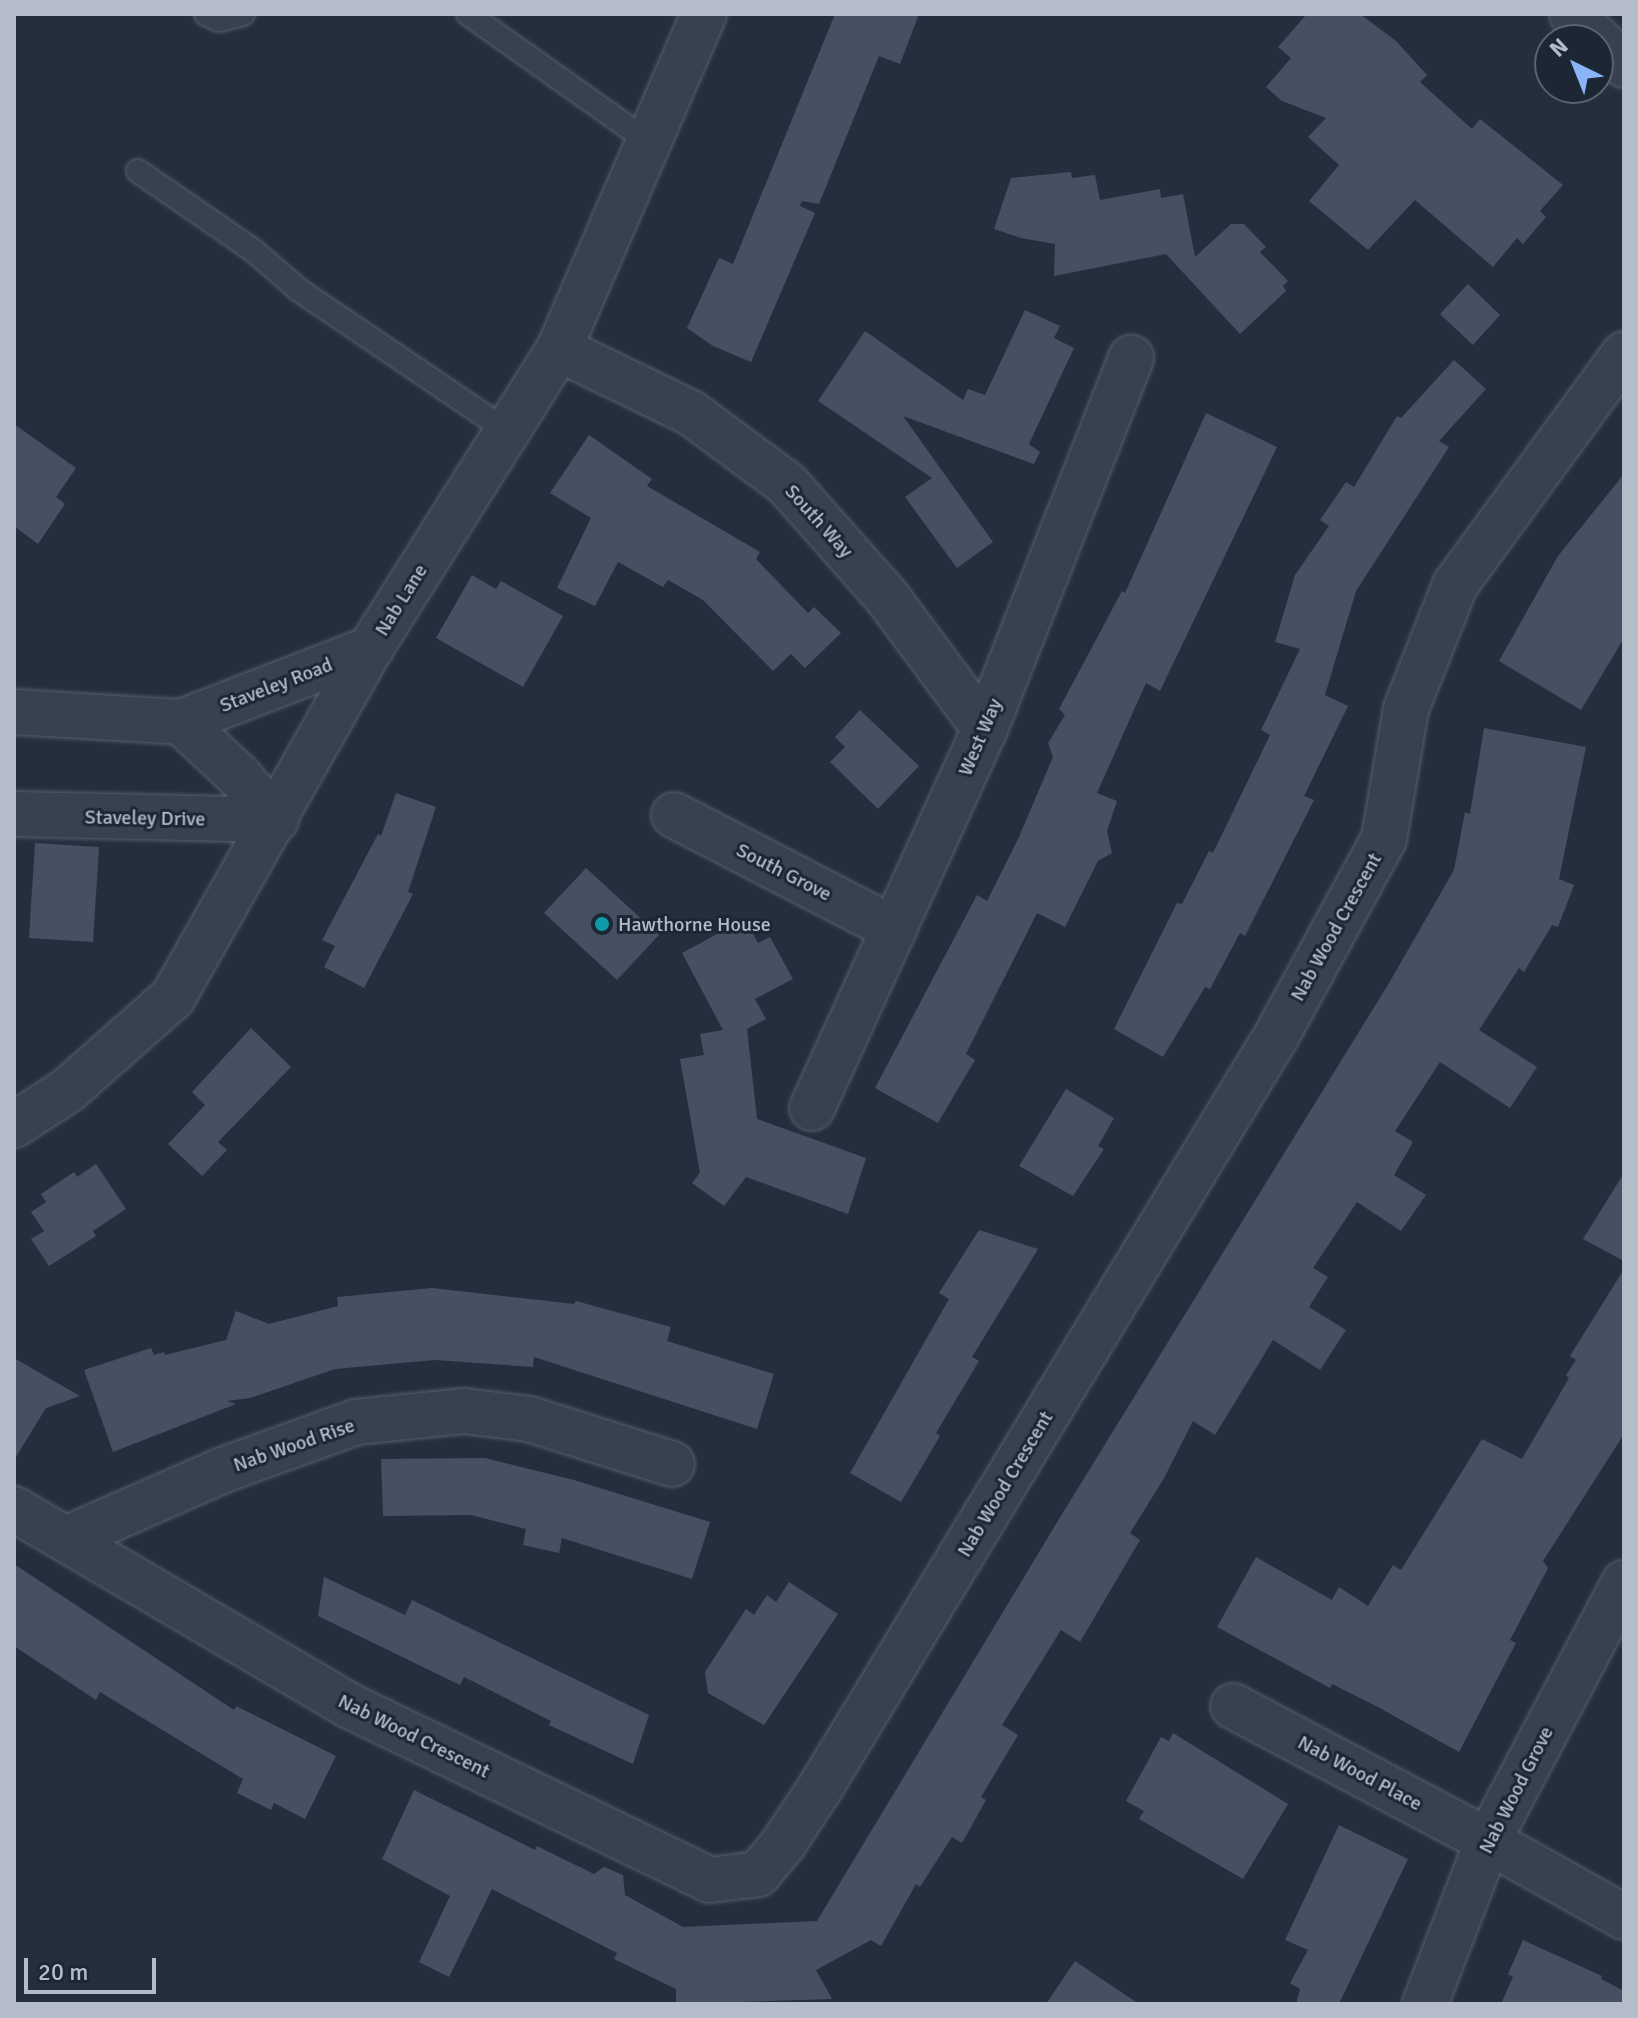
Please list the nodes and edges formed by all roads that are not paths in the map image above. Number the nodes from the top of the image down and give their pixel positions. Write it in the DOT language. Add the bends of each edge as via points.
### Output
graph roads {
  1 [pos="206,14"];
  2 [pos="243,14"];
  3 [pos="468,14"];
  4 [pos="704,14"];
  5 [pos="1572,14"];
  6 [pos="1624,65"];
  7 [pos="649,142"];
  8 [pos="138,171"];
  9 [pos="559,349"];
  10 [pos="1624,354"];
  11 [pos="1131,358"];
  12 [pos="507,431"];
  13 [pos="370,649"];
  14 [pos="14,712"];
  15 [pos="181,722"];
  16 [pos="985,729"];
  17 [pos="14,814"];
  18 [pos="674,815"];
  19 [pos="276,820"];
  20 [pos="894,929"];
  21 [pos="812,1108"];
  22 [pos="14,1125"];
  23 [pos="672,1464"];
  24 [pos="14,1509"];
  25 [pos="66,1539"];
  26 [pos="1624,1583"];
  27 [pos="1233,1706"];
  28 [pos="1488,1841"];
  29 [pos="1624,1917"];
  30 [pos="1425,2004"];
  1 -- 2 [label="lane" via="219,20"];
  3 -- 7 [label="lane"];
  4 -- 7 [label="street, Nab Lane"];
  5 -- 6 [label="street"];
  7 -- 9 [label="street, Nab Lane"];
  8 -- 12 [label="lane" via="254,251 299,290"];
  9 -- 12 [label="street, Nab Lane"];
  9 -- 16 [label="street, South Way" via="691,413 787,484 887,597"];
  10 -- 25 [label="street, Nab Wood Crescent" via="1455,585 1406,709 1384,839 1277,1035 820,1788 758,1874 710,1880 350,1706"];
  11 -- 16 [label="street, West Way"];
  12 -- 13 [label="street, Nab Lane"];
  13 -- 15 [label="street, Staveley Road"];
  13 -- 19 [label="street, Nab Lane"];
  14 -- 15 [label="street, Staveley Road"];
  15 -- 19 [label="street" via="239,776"];
  16 -- 20 [label="street, West Way"];
  17 -- 19 [label="street, Staveley Drive"];
  18 -- 20 [label="street, South Grove"];
  19 -- 22 [label="street, Nab Lane" via="173,997 68,1090"];
  20 -- 21 [label="street, West Way"];
  23 -- 25 [label="street, Nab Wood Rise" via="529,1419 464,1411 356,1422 223,1470"];
  24 -- 25 [label="street, Nab Wood Crescent"];
  26 -- 28 [label="street, Nab Wood Grove"];
  27 -- 28 [label="street, Nab Wood Place"];
  28 -- 29 [label="street, Nab Wood Place"];
  28 -- 30 [label="street, Nab Wood Grove"];
}
